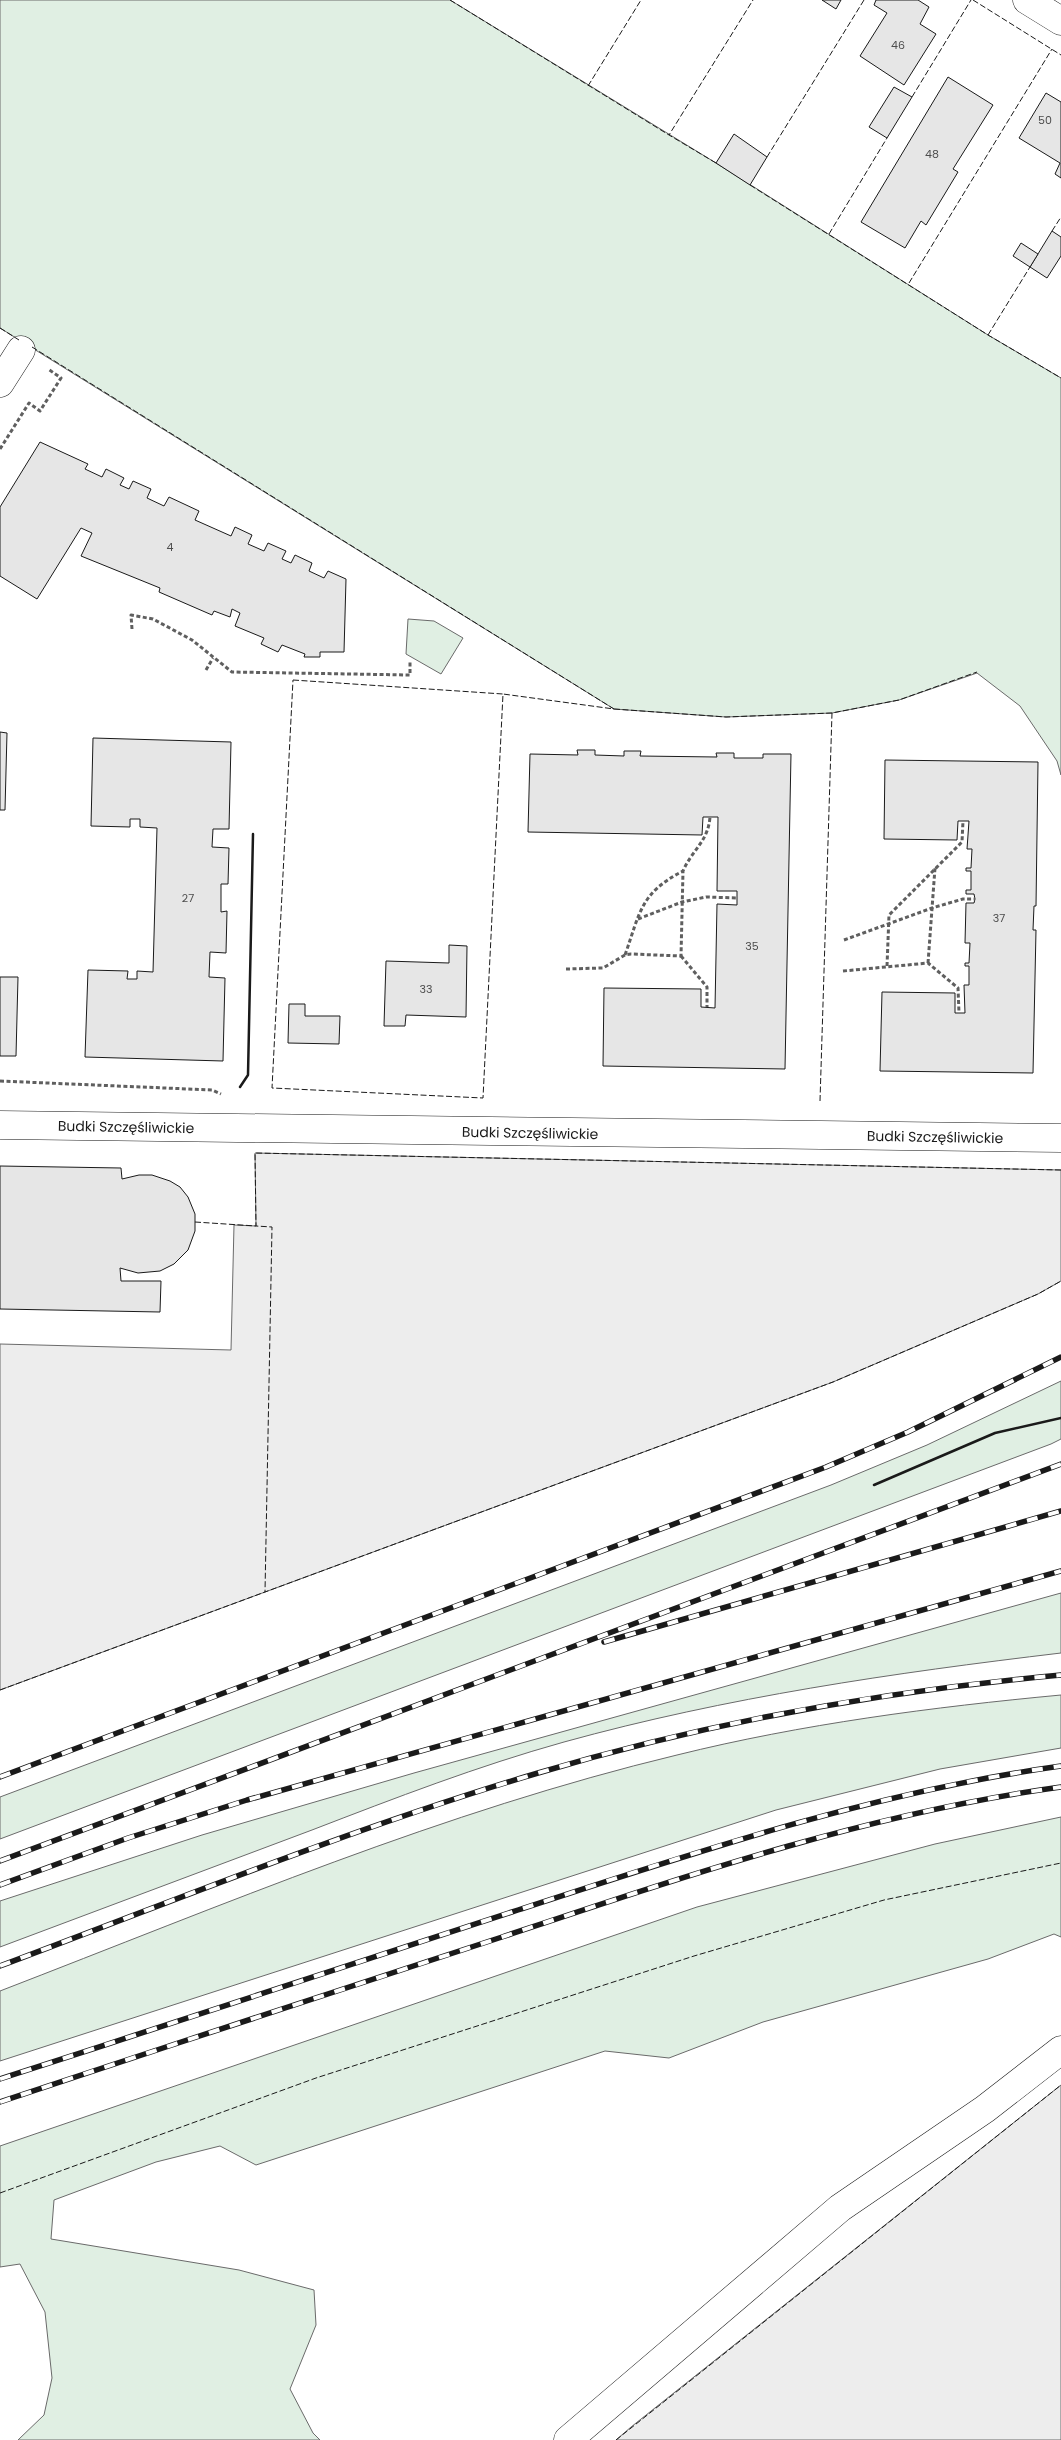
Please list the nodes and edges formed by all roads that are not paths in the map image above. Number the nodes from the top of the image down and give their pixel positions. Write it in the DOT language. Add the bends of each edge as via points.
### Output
graph roads {
  1 [pos="1027,0"];
  2 [pos="1061,21"];
  3 [pos="21,350"];
  4 [pos="0,383"];
  5 [pos="0,1125"];
  6 [pos="1061,1138"];
  7 [pos="1061,2050"];
  8 [pos="568,2440"];
  1 -- 2 [label="street"];
  3 -- 4 [label="street"];
  5 -- 6 [label="street, Budki Szczęśliwickie"];
  7 -- 8 [label="street" via="985,2109 840,2208"];
}
